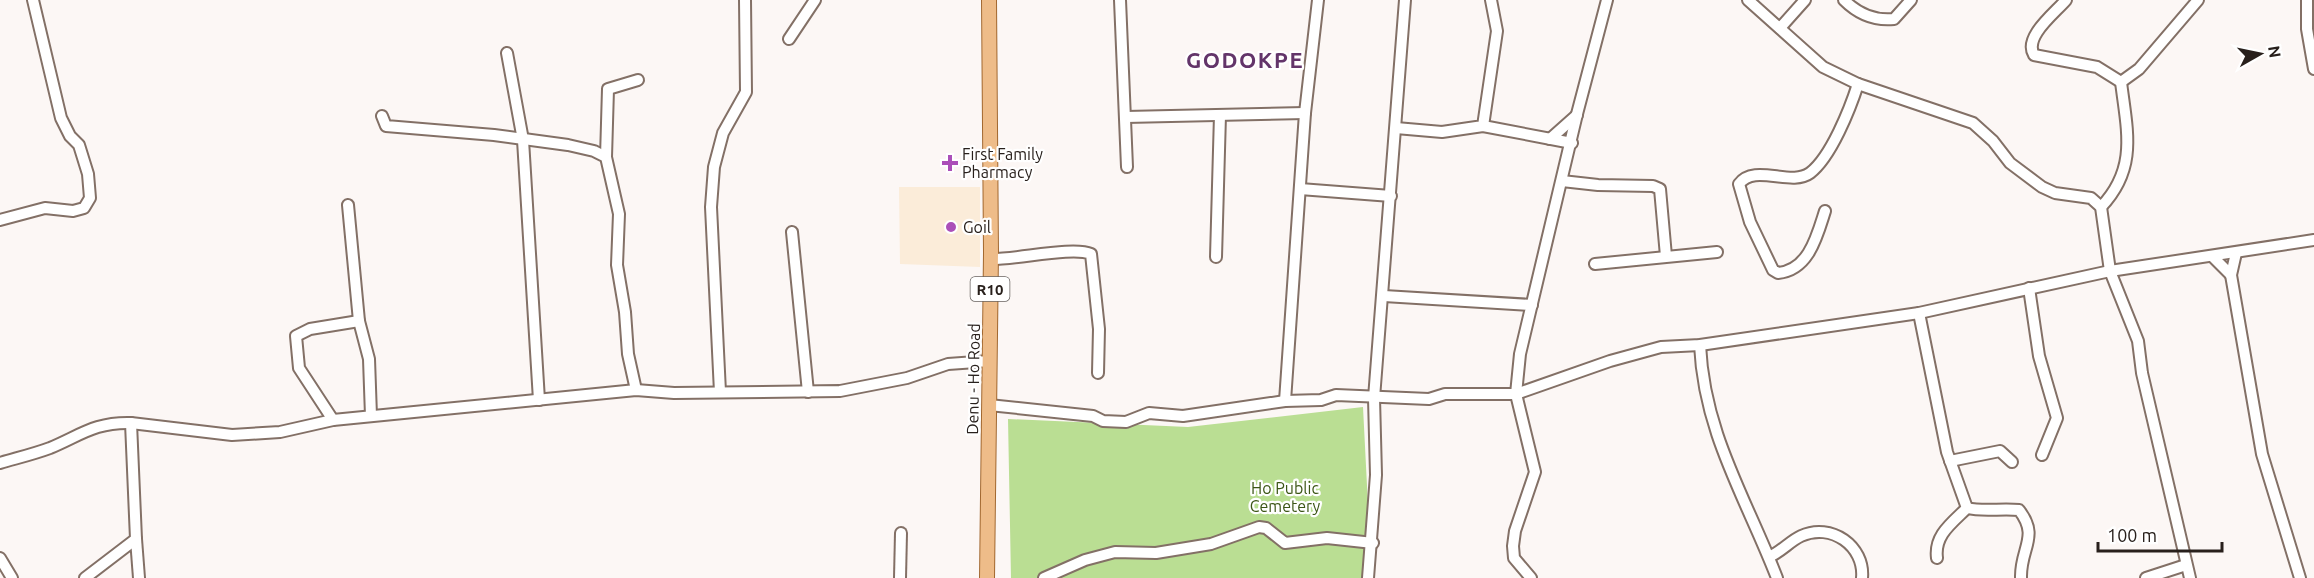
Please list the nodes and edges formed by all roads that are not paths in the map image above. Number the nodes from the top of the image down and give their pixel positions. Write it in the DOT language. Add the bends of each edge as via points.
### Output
graph roads {
  1 [pos="33,0"];
  2 [pos="745,0"];
  3 [pos="815,0"];
  4 [pos="989,0"];
  5 [pos="1120,0"];
  6 [pos="1318,0"];
  7 [pos="1405,0"];
  8 [pos="1491,0"];
  9 [pos="1607,0"];
  10 [pos="1805,0"];
  11 [pos="1845,0"];
  12 [pos="1911,0"];
  13 [pos="2066,0"];
  14 [pos="2198,0"];
  15 [pos="2307,0"];
  16 [pos="1753,2"];
  17 [pos="1780,28"];
  18 [pos="2310,28"];
  19 [pos="789,39"];
  20 [pos="507,52"];
  21 [pos="2314,69"];
  22 [pos="638,80"];
  23 [pos="2121,82"];
  24 [pos="1858,84"];
  25 [pos="1305,113"];
  26 [pos="1577,114"];
  27 [pos="1220,115"];
  28 [pos="382,116"];
  29 [pos="1126,117"];
  30 [pos="1484,126"];
  31 [pos="1396,128"];
  32 [pos="1550,139"];
  33 [pos="524,140"];
  34 [pos="1572,143"];
  35 [pos="606,157"];
  36 [pos="1127,167"];
  37 [pos="1562,181"];
  38 [pos="1300,189"];
  39 [pos="1391,196"];
  40 [pos="348,205"];
  41 [pos="2101,207"];
  42 [pos="1826,211"];
  43 [pos="0,220"];
  44 [pos="792,232"];
  45 [pos="2314,240"];
  46 [pos="1717,252"];
  47 [pos="2236,253"];
  48 [pos="1666,256"];
  49 [pos="2212,256"];
  50 [pos="1216,257"];
  51 [pos="990,259"];
  52 [pos="1595,264"];
  53 [pos="2110,271"];
  54 [pos="2231,274"];
  55 [pos="2029,288"];
  56 [pos="1384,296"];
  57 [pos="1532,305"];
  58 [pos="1919,313"];
  59 [pos="359,321"];
  60 [pos="1700,345"];
  61 [pos="990,361"];
  62 [pos="1098,373"];
  63 [pos="636,390"];
  64 [pos="720,392"];
  65 [pos="808,392"];
  66 [pos="1516,394"];
  67 [pos="1374,398"];
  68 [pos="539,400"];
  69 [pos="1285,401"];
  70 [pos="989,405"];
  71 [pos="371,416"];
  72 [pos="333,420"];
  73 [pos="131,423"];
  74 [pos="2042,455"];
  75 [pos="1950,461"];
  76 [pos="2012,462"];
  77 [pos="0,463"];
  78 [pos="1967,508"];
  79 [pos="902,533"];
  80 [pos="136,539"];
  81 [pos="1373,543"];
  82 [pos="1769,557"];
  83 [pos="0,558"];
  84 [pos="1937,558"];
  85 [pos="2186,565"];
  86 [pos="12,578"];
  87 [pos="85,578"];
  88 [pos="139,578"];
  89 [pos="900,578"];
  90 [pos="987,578"];
  91 [pos="1044,578"];
  92 [pos="1368,578"];
  93 [pos="1531,578"];
  94 [pos="1777,578"];
  95 [pos="1862,578"];
  96 [pos="2021,578"];
  97 [pos="2146,578"];
  98 [pos="2190,578"];
  99 [pos="2300,578"];
  1 -- 43 [label="street" via="61,118 79,145 90,198 84,208 73,211 45,208"];
  2 -- 64 [label="street" via="746,92 723,134 714,167 712,197"];
  3 -- 19 [label="street"];
  4 -- 51 [label="main road, Denu - Ho Road / R10"];
  5 -- 29 [label="street"];
  6 -- 25 [label="street"];
  7 -- 31 [label="street"];
  8 -- 30 [label="street" via="1497,31"];
  9 -- 26 [label="street"];
  10 -- 17 [label="street"];
  11 -- 12 [label="street" via="1860,14 1883,20 1894,19"];
  13 -- 23 [label="street" via="2032,39 2030,48 2034,55 2097,67"];
  14 -- 23 [label="street" via="2139,69"];
  15 -- 18 [label="street"];
  16 -- 17 [label="street"];
  17 -- 24 [label="street" via="1823,67"];
  18 -- 21 [label="street"];
  20 -- 33 [label="street"];
  22 -- 35 [label="street" via="608,90"];
  23 -- 41 [label="street" via="2128,153 2121,183"];
  24 -- 41 [label="street" via="1973,123 1994,141 2010,163 2042,188 2091,198"];
  24 -- 42 [label="street" via="1831,146 1809,173 1796,178 1748,177 1739,184 1750,222 1778,273 1798,267 1814,244"];
  25 -- 27 [label="street"];
  25 -- 38 [label="street"];
  26 -- 32 [label="street"];
  26 -- 34 [label="street"];
  27 -- 29 [label="street"];
  27 -- 50 [label="street"];
  28 -- 33 [label="street" via="386,126"];
  29 -- 36 [label="street"];
  30 -- 31 [label="street" via="1442,132"];
  30 -- 32 [label="street"];
  31 -- 39 [label="street"];
  32 -- 34 [label="street"];
  33 -- 35 [label="street" via="586,148"];
  33 -- 68 [label="street"];
  34 -- 37 [label="street"];
  35 -- 63 [label="street" via="619,214 617,265"];
  37 -- 48 [label="street" via="1660,189"];
  37 -- 57 [label="street"];
  38 -- 39 [label="street"];
  38 -- 69 [label="street"];
  39 -- 56 [label="street"];
  40 -- 59 [label="street"];
  41 -- 53 [label="street"];
  44 -- 65 [label="street"];
  45 -- 47 [label="street"];
  46 -- 48 [label="street"];
  47 -- 49 [label="street"];
  47 -- 54 [label="street"];
  48 -- 52 [label="street"];
  49 -- 53 [label="street"];
  49 -- 54 [label="street"];
  51 -- 61 [label="main road, Denu - Ho Road / R10"];
  51 -- 62 [label="street" via="1056,252 1091,254 1099,329"];
  53 -- 55 [label="street"];
  53 -- 85 [label="street" via="2138,341 2142,374"];
  54 -- 99 [label="street" via="2262,454"];
  55 -- 58 [label="street"];
  55 -- 74 [label="street" via="2039,357 2057,418"];
  56 -- 57 [label="street"];
  56 -- 67 [label="street"];
  57 -- 66 [label="street" via="1520,354"];
  58 -- 60 [label="street"];
  58 -- 75 [label="street"];
  59 -- 71 [label="street" via="369,359"];
  59 -- 72 [label="street" via="310,329 296,336 299,368"];
  60 -- 66 [label="street" via="1662,347"];
  60 -- 82 [label="street" via="1701,374 1715,434"];
  61 -- 65 [label="street" via="948,364 870,387"];
  61 -- 70 [label="main road, Denu - Ho Road / R10"];
  63 -- 64 [label="street"];
  63 -- 68 [label="street"];
  64 -- 65 [label="street"];
  66 -- 67 [label="street"];
  66 -- 93 [label="street" via="1535,472 1513,546 1514,558"];
  67 -- 69 [label="street" via="1336,395 1304,402"];
  67 -- 81 [label="street"];
  68 -- 71 [label="street"];
  69 -- 70 [label="street" via="1184,416 1149,413 1126,422"];
  70 -- 90 [label="main road, Denu - Ho Road / R10"];
  71 -- 72 [label="street"];
  72 -- 73 [label="street" via="280,432 232,435"];
  73 -- 77 [label="street" via="111,423 77,433 31,455"];
  73 -- 80 [label="street"];
  75 -- 76 [label="street" via="2000,451"];
  75 -- 78 [label="street"];
  78 -- 84 [label="street" via="1935,545"];
  78 -- 96 [label="street" via="2019,510 2027,521 2030,536"];
  79 -- 89 [label="street"];
  80 -- 87 [label="street"];
  80 -- 88 [label="street"];
  81 -- 91 [label="street" via="1327,538 1285,543 1266,528 1259,528 1212,544 1156,553 1115,552"];
  81 -- 92 [label="street"];
  82 -- 94 [label="street"];
  82 -- 95 [label="street" via="1801,536 1828,532 1844,538 1859,553"];
  83 -- 86 [label="street"];
  85 -- 97 [label="street"];
  85 -- 98 [label="street"];
}
